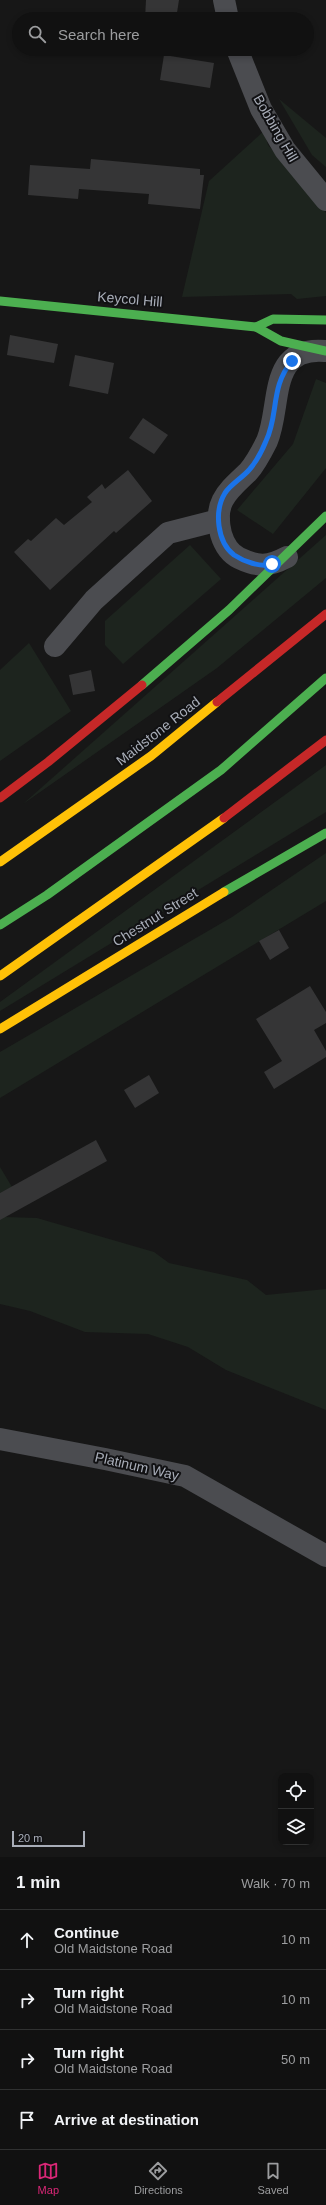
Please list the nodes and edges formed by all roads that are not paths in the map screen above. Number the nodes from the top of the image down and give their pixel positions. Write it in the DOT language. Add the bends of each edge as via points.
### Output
graph roads {
  1 [pos="224,0"];
  2 [pos="227,12"];
  3 [pos="240,56"];
  4 [pos="326,200"];
  5 [pos="0,301"];
  6 [pos="326,320"];
  7 [pos="256,326"];
  8 [pos="326,351"];
  9 [pos="326,516"];
  10 [pos="219,520"];
  11 [pos="287,557"];
  12 [pos="326,614"];
  13 [pos="56,646"];
  14 [pos="326,678"];
  15 [pos="326,740"];
  16 [pos="0,798"];
  17 [pos="326,833"];
  18 [pos="0,862"];
  19 [pos="0,925"];
  20 [pos="0,976"];
  21 [pos="0,1029"];
  22 [pos="0,1439"];
  23 [pos="326,1556"];
  1 -- 2 [label="street"];
  3 -- 4 [label="street, Bobbing Hill" via="261,109 285,150"];
  5 -- 7 [label="main road, Keycol Hill"];
  6 -- 7 [label="main road, Keycol Hill" via="273,319"];
  7 -- 8 [label="main road, Keycol Hill" via="281,341"];
  8 -- 10 [label="street" via="310,350 300,353 286,368 278,386 267,441 249,470 225,493"];
  9 -- 11 [label="main road"];
  10 -- 11 [label="street" via="225,544 230,552 239,558 264,566"];
  10 -- 13 [label="street" via="168,533 94,600"];
  11 -- 16 [label="main road" via="180,653"];
  12 -- 18 [label="main road, Maidstone Road" via="151,756"];
  14 -- 19 [label="main road" via="221,770 47,895"];
  15 -- 20 [label="main road" via="206,832"];
  17 -- 21 [label="main road, Chestnut Street" via="201,905"];
  22 -- 23 [label="street, Platinum Way" via="185,1476"];
}
